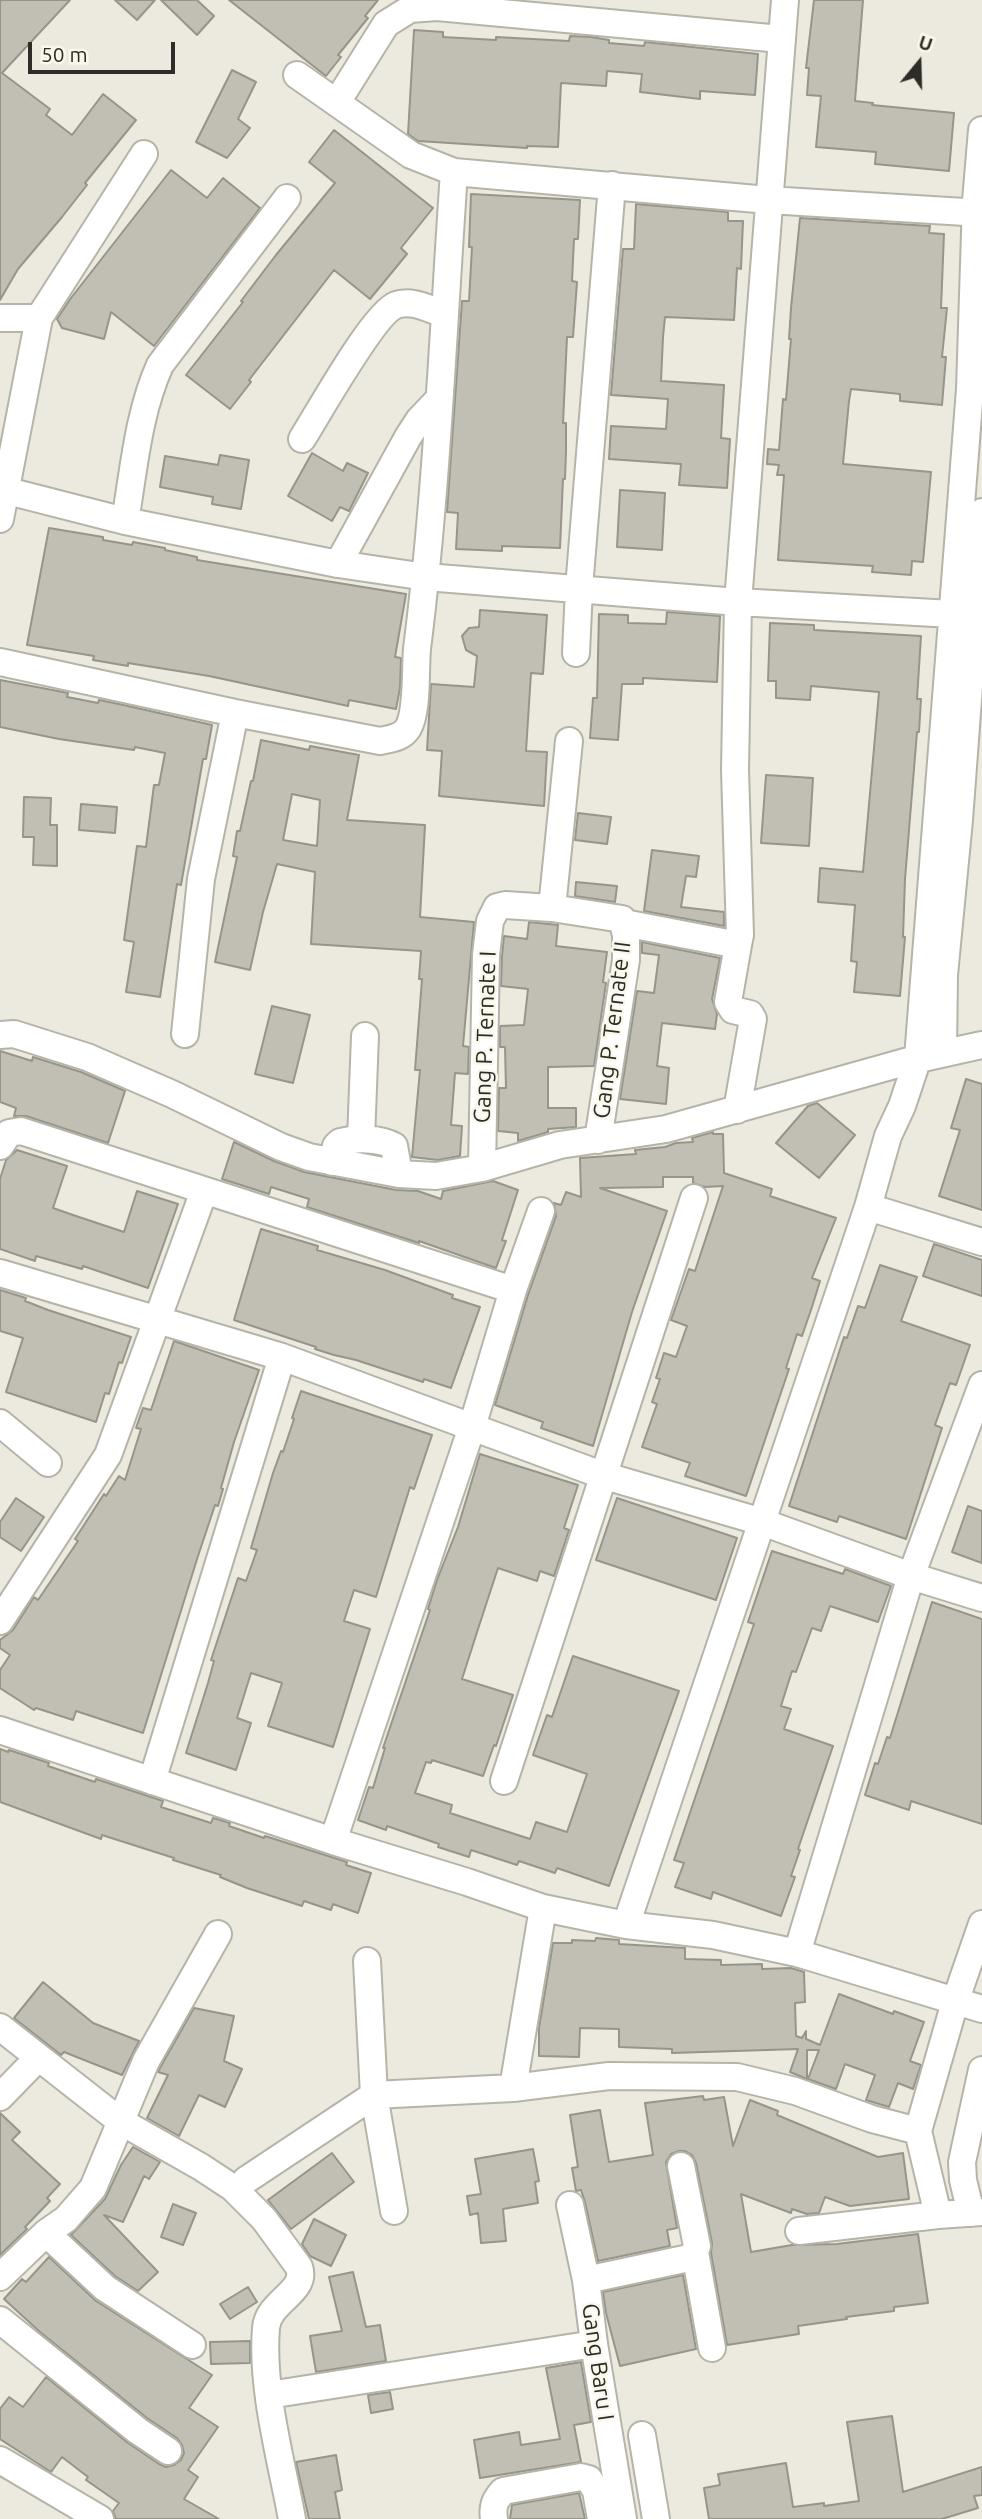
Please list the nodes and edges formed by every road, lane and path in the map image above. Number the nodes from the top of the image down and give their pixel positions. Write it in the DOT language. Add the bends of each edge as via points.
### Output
graph roads {
  1 [pos="785,0"];
  2 [pos="574,9"];
  3 [pos="782,39"];
  4 [pos="297,75"];
  5 [pos="337,102"];
  6 [pos="982,130"];
  7 [pos="144,153"];
  8 [pos="454,172"];
  9 [pos="612,185"];
  10 [pos="287,198"];
  11 [pos="768,200"];
  12 [pos="979,213"];
  13 [pos="444,314"];
  14 [pos="0,317"];
  15 [pos="39,318"];
  16 [pos="438,400"];
  17 [pos="303,439"];
  18 [pos="3,489"];
  19 [pos="982,512"];
  20 [pos="0,519"];
  21 [pos="125,521"];
  22 [pos="338,564"];
  23 [pos="426,577"];
  24 [pos="579,588"];
  25 [pos="738,602"];
  26 [pos="969,616"];
  27 [pos="576,653"];
  28 [pos="0,662"];
  29 [pos="235,713"];
  30 [pos="569,741"];
  31 [pos="552,908"];
  32 [pos="623,921"];
  33 [pos="738,945"];
  34 [pos="185,1034"];
  35 [pos="0,1035"];
  36 [pos="365,1036"];
  37 [pos="982,1045"];
  38 [pos="922,1058"];
  39 [pos="737,1110"];
  40 [pos="361,1139"];
  41 [pos="598,1140"];
  42 [pos="0,1146"];
  43 [pos="332,1162"];
  44 [pos="482,1168"];
  45 [pos="399,1174"];
  46 [pos="204,1191"];
  47 [pos="694,1198"];
  48 [pos="868,1207"];
  49 [pos="541,1211"];
  50 [pos="982,1242"];
  51 [pos="0,1273"];
  52 [pos="513,1290"];
  53 [pos="157,1321"];
  54 [pos="282,1357"];
  55 [pos="982,1385"];
  56 [pos="0,1423"];
  57 [pos="472,1427"];
  58 [pos="48,1462"];
  59 [pos="602,1475"];
  60 [pos="762,1522"];
  61 [pos="911,1576"];
  62 [pos="982,1598"];
  63 [pos="0,1621"];
  64 [pos="0,1730"];
  65 [pos="152,1781"];
  66 [pos="504,1781"];
  67 [pos="333,1841"];
  68 [pos="543,1908"];
  69 [pos="982,1924"];
  70 [pos="626,1925"];
  71 [pos="218,1934"];
  72 [pos="797,1953"];
  73 [pos="367,1961"];
  74 [pos="955,2002"];
  75 [pos="982,2009"];
  76 [pos="0,2027"];
  77 [pos="38,2058"];
  78 [pos="982,2070"];
  79 [pos="513,2088"];
  80 [pos="374,2095"];
  81 [pos="0,2097"];
  82 [pos="120,2121"];
  83 [pos="918,2132"];
  84 [pos="681,2166"];
  85 [pos="246,2180"];
  86 [pos="570,2205"];
  87 [pos="394,2211"];
  88 [pos="976,2213"];
  89 [pos="938,2215"];
  90 [pos="799,2231"];
  91 [pos="46,2233"];
  92 [pos="695,2252"];
  93 [pos="0,2277"];
  94 [pos="586,2280"];
  95 [pos="0,2320"];
  96 [pos="594,2344"];
  97 [pos="192,2346"];
  98 [pos="712,2348"];
  99 [pos="269,2395"];
  100 [pos="642,2435"];
  101 [pos="168,2451"];
  102 [pos="0,2460"];
  103 [pos="100,2519"];
  104 [pos="292,2519"];
  105 [pos="494,2519"];
  106 [pos="601,2519"];
  107 [pos="623,2519"];
  108 [pos="656,2519"];
  1 -- 3 [label="street"];
  2 -- 3 [label="street"];
  2 -- 5 [label="street" via="410,9 386,24"];
  3 -- 11 [label="street"];
  4 -- 5 [label="street"];
  5 -- 8 [label="street" via="411,155"];
  6 -- 12 [label="street"];
  7 -- 15 [label="street"];
  8 -- 9 [label="street"];
  8 -- 13 [label="street"];
  9 -- 11 [label="street"];
  9 -- 24 [label="street"];
  10 -- 21 [label="street" via="160,365 144,409"];
  11 -- 12 [label="street"];
  11 -- 25 [label="street"];
  12 -- 26 [label="street" via="970,389"];
  13 -- 16 [label="street"];
  13 -- 17 [label="street" via="406,302 386,312"];
  14 -- 15 [label="street"];
  15 -- 18 [label="street"];
  16 -- 22 [label="street" via="408,437"];
  16 -- 23 [label="street"];
  18 -- 20 [label="street"];
  18 -- 21 [label="street"];
  19 -- 26 [label="street"];
  21 -- 22 [label="street"];
  22 -- 23 [label="street"];
  23 -- 24 [label="street"];
  23 -- 29 [label="street" via="412,716 407,729 396,738 380,741"];
  24 -- 25 [label="street"];
  24 -- 27 [label="street"];
  25 -- 26 [label="street"];
  25 -- 33 [label="street"];
  26 -- 38 [label="street" via="959,820 944,975"];
  28 -- 29 [label="street"];
  29 -- 34 [label="street" via="201,878"];
  30 -- 31 [label="street"];
  31 -- 32 [label="street"];
  31 -- 44 [label="street, Gang P. Ternate I" via="505,905 497,907 490,921"];
  32 -- 33 [label="street"];
  32 -- 41 [label="street, Gang P. Ternate II" via="626,960"];
  33 -- 39 [label="street" via="728,1002 733,1010 753,1019"];
  35 -- 43 [label="street" via="14,1034 87,1057 281,1147"];
  36 -- 40 [label="street"];
  37 -- 38 [label="street"];
  38 -- 39 [label="street"];
  38 -- 48 [label="street" via="888,1136"];
  39 -- 41 [label="street" via="666,1129"];
  40 -- 43 [label="street" via="340,1142"];
  40 -- 45 [label="street" via="394,1146"];
  41 -- 44 [label="street" via="560,1145"];
  42 -- 46 [label="street" via="9,1133 21,1131"];
  43 -- 45 [label="street"];
  44 -- 45 [label="street" via="436,1175"];
  46 -- 52 [label="street"];
  46 -- 53 [label="street"];
  47 -- 59 [label="street"];
  48 -- 50 [label="street"];
  48 -- 60 [label="street"];
  49 -- 52 [label="street"];
  51 -- 53 [label="street"];
  52 -- 57 [label="street"];
  53 -- 54 [label="street"];
  53 -- 63 [label="street" via="108,1455"];
  54 -- 57 [label="street"];
  54 -- 65 [label="street"];
  55 -- 61 [label="street"];
  56 -- 58 [label="street"];
  57 -- 59 [label="street"];
  57 -- 67 [label="street"];
  59 -- 60 [label="street"];
  59 -- 66 [label="street"];
  60 -- 61 [label="street"];
  60 -- 70 [label="street"];
  61 -- 62 [label="street"];
  61 -- 72 [label="street"];
  64 -- 65 [label="street"];
  65 -- 67 [label="street"];
  67 -- 68 [label="street"];
  68 -- 70 [label="street"];
  68 -- 79 [label="street"];
  69 -- 74 [label="street"];
  70 -- 72 [label="street" via="713,1935"];
  71 -- 82 [label="street" via="146,2061"];
  72 -- 74 [label="street"];
  73 -- 80 [label="street"];
  74 -- 75 [label="street"];
  74 -- 83 [label="street"];
  76 -- 77 [label="street"];
  77 -- 81 [label="street"];
  77 -- 82 [label="street"];
  78 -- 88 [label="street" via="962,2162 963,2180"];
  79 -- 80 [label="street"];
  79 -- 83 [label="street" via="609,2076 737,2077"];
  80 -- 85 [label="street"];
  80 -- 87 [label="street"];
  82 -- 91 [label="street" via="93,2188 66,2219"];
  82 -- 99 [label="street" via="233,2188 264,2219 299,2267 302,2274 297,2287 270,2314 266,2325"];
  83 -- 89 [label="street"];
  84 -- 92 [label="street"];
  86 -- 94 [label="street, Gang Baru I"];
  88 -- 89 [label="street"];
  89 -- 90 [label="street"];
  91 -- 93 [label="street"];
  91 -- 97 [label="street" via="104,2288"];
  92 -- 94 [label="street" via="689,2258"];
  92 -- 98 [label="street"];
  94 -- 96 [label="street, Gang Baru I"];
  95 -- 101 [label="street"];
  96 -- 99 [label="street"];
  96 -- 107 [label="street, Gang Baru I"];
  99 -- 104 [label="street"];
  100 -- 108 [label="street"];
  102 -- 103 [label="street"];
  105 -- 106 [label="street" via="492,2508 503,2491 581,2477 589,2479 596,2491"];
}
